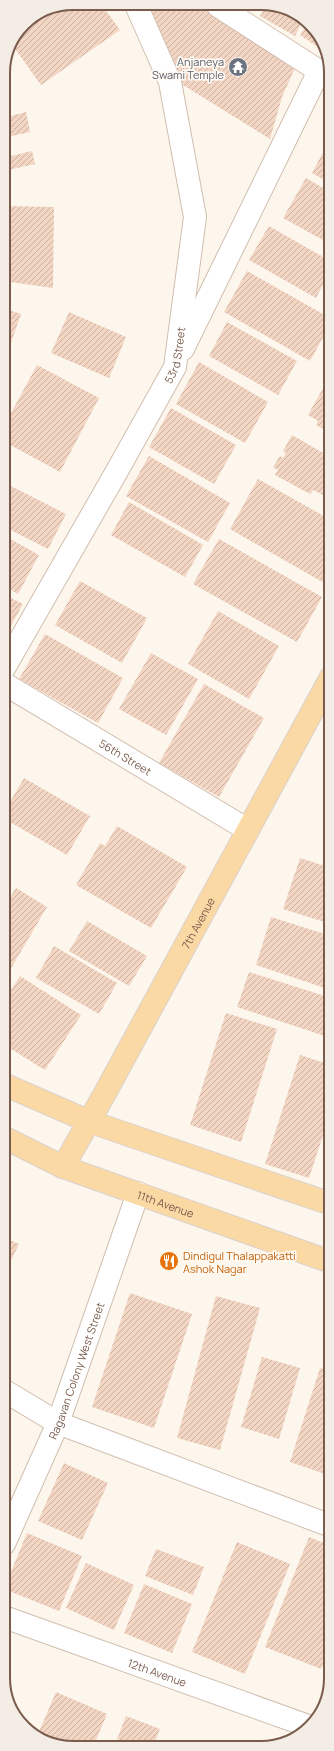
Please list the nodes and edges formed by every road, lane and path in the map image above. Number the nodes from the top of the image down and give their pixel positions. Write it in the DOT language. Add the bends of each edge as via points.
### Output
graph roads {
  1 [pos="138,10"];
  2 [pos="224,10"];
  3 [pos="324,73"];
  4 [pos="324,76"];
  5 [pos="174,367"];
  6 [pos="10,658"];
  7 [pos="10,687"];
  8 [pos="324,690"];
  9 [pos="248,830"];
  10 [pos="10,1087"];
  11 [pos="88,1121"];
  12 [pos="10,1141"];
  13 [pos="63,1166"];
  14 [pos="138,1193"];
  15 [pos="324,1202"];
  16 [pos="324,1259"];
  17 [pos="10,1394"];
  18 [pos="58,1422"];
  19 [pos="324,1523"];
  20 [pos="10,1530"];
  21 [pos="10,1619"];
  22 [pos="303,1724"];
  1 -- 5 [label="street, 53rd Street" via="170,82 195,217"];
  2 -- 3 [label="street"];
  4 -- 5 [label="street"];
  5 -- 6 [label="street, 53rd Street"];
  7 -- 9 [label="street, 56th Street"];
  8 -- 9 [label="main road, 7th Avenue"];
  9 -- 11 [label="main road, 7th Avenue"];
  10 -- 11 [label="main road"];
  11 -- 13 [label="main road, 7th Avenue"];
  11 -- 15 [label="main road"];
  12 -- 13 [label="main road, 11th Avenue"];
  13 -- 14 [label="main road, 11th Avenue"];
  14 -- 16 [label="main road, 11th Avenue"];
  14 -- 18 [label="street, Ragavan Colony West Street"];
  17 -- 18 [label="street"];
  18 -- 19 [label="street"];
  18 -- 20 [label="street, Ragavan Colony West Street"];
  21 -- 22 [label="street, 12th Avenue"];
}
